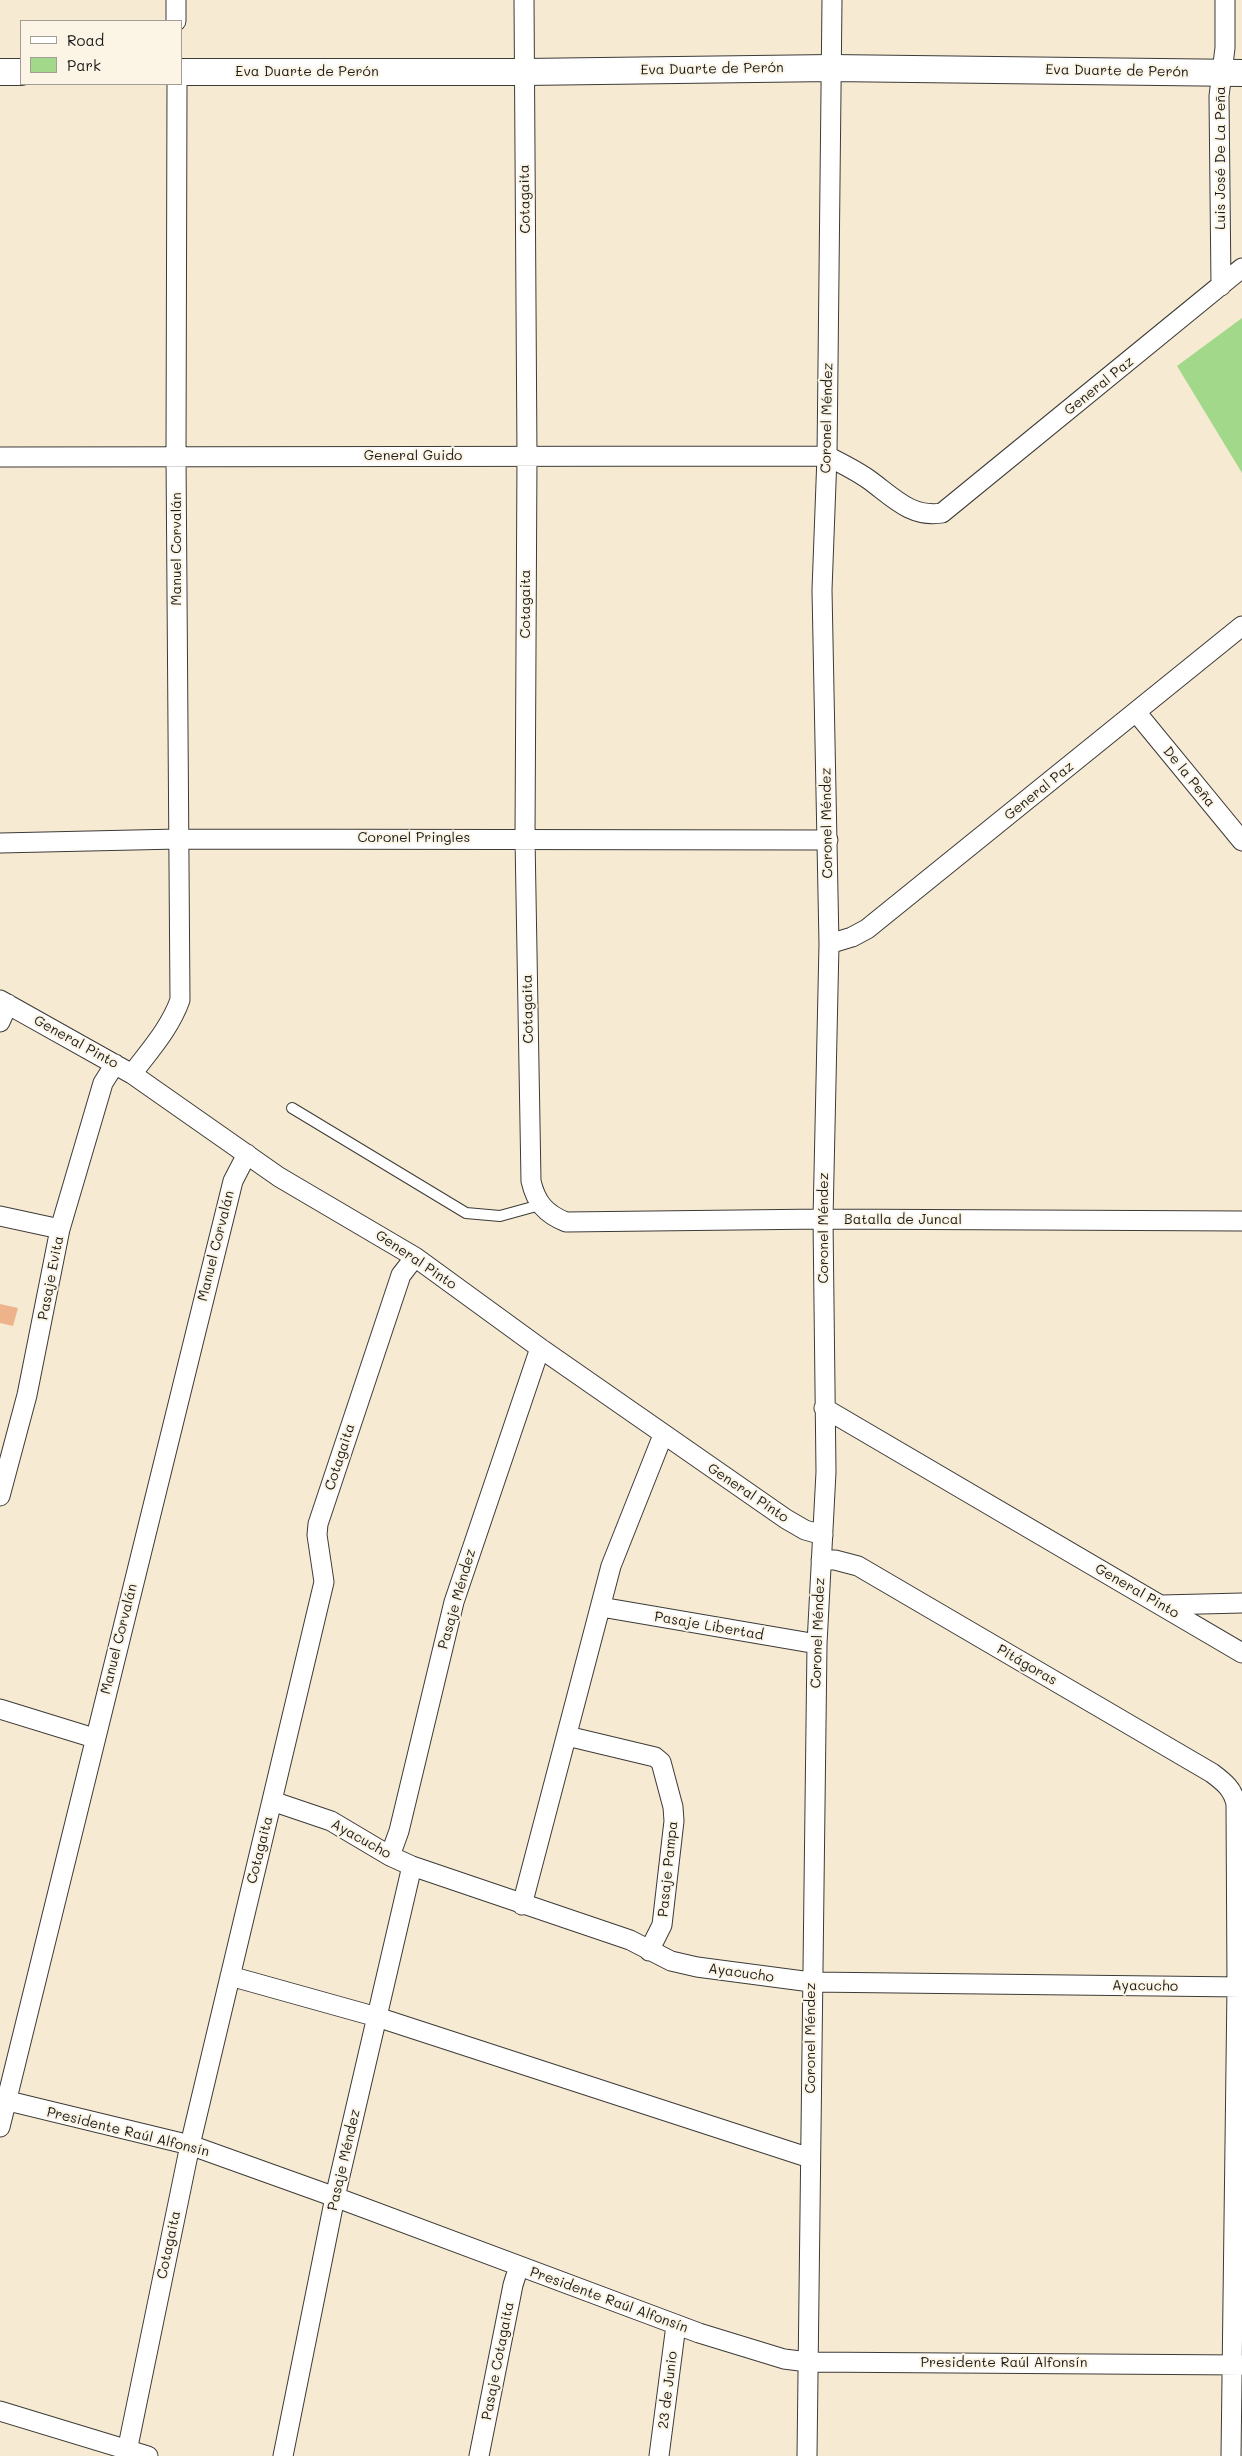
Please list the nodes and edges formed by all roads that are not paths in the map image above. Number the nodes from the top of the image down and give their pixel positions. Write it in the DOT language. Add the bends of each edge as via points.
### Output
graph roads {
  1 [pos="176,0"];
  2 [pos="524,0"];
  3 [pos="832,0"];
  4 [pos="1225,0"];
  5 [pos="176,20"];
  6 [pos="831,68"];
  7 [pos="0,72"];
  8 [pos="20,72"];
  9 [pos="182,72"];
  10 [pos="524,72"];
  11 [pos="1232,73"];
  12 [pos="177,85"];
  13 [pos="1242,268"];
  14 [pos="1221,286"];
  15 [pos="176,456"];
  16 [pos="527,456"];
  17 [pos="827,456"];
  18 [pos="0,457"];
  19 [pos="1242,626"];
  20 [pos="1136,712"];
  21 [pos="525,838"];
  22 [pos="178,839"];
  23 [pos="828,840"];
  24 [pos="1242,841"];
  25 [pos="0,843"];
  26 [pos="829,944"];
  27 [pos="4,1002"];
  28 [pos="0,1022"];
  29 [pos="115,1064"];
  30 [pos="132,1074"];
  31 [pos="292,1108"];
  32 [pos="247,1154"];
  33 [pos="540,1205"];
  34 [pos="0,1216"];
  35 [pos="823,1219"];
  36 [pos="1242,1221"];
  37 [pos="60,1229"];
  38 [pos="415,1257"];
  39 [pos="540,1348"];
  40 [pos="824,1408"];
  41 [pos="663,1435"];
  42 [pos="0,1496"];
  43 [pos="823,1535"];
  44 [pos="821,1560"];
  45 [pos="1242,1603"];
  46 [pos="1162,1605"];
  47 [pos="601,1607"];
  48 [pos="817,1644"];
  49 [pos="1242,1653"];
  50 [pos="0,1709"];
  51 [pos="567,1736"];
  52 [pos="94,1738"];
  53 [pos="1235,1794"];
  54 [pos="272,1801"];
  55 [pos="390,1856"];
  56 [pos="412,1866"];
  57 [pos="522,1905"];
  58 [pos="649,1952"];
  59 [pos="230,1976"];
  60 [pos="811,1982"];
  61 [pos="1239,1987"];
  62 [pos="377,2017"];
  63 [pos="3,2100"];
  64 [pos="0,2127"];
  65 [pos="190,2145"];
  66 [pos="810,2158"];
  67 [pos="335,2197"];
  68 [pos="519,2266"];
  69 [pos="676,2324"];
  70 [pos="808,2362"];
  71 [pos="1237,2365"];
  72 [pos="0,2411"];
  73 [pos="127,2453"];
  74 [pos="148,2456"];
  75 [pos="282,2456"];
  76 [pos="479,2456"];
  77 [pos="659,2456"];
  78 [pos="808,2456"];
  79 [pos="1231,2456"];
  1 -- 5 [label="street"];
  2 -- 10 [label="street, Cotagaita"];
  3 -- 6 [label="street, Coronel Méndez"];
  4 -- 11 [label="street, Luis José De La Peña" via="1225,48"];
  6 -- 10 [label="main road, Eva Duarte de Perón"];
  6 -- 11 [label="main road, Eva Duarte de Perón"];
  6 -- 17 [label="street, Coronel Méndez"];
  7 -- 8 [label="main road"];
  9 -- 10 [label="main road, Eva Duarte de Perón"];
  10 -- 16 [label="street, Cotagaita"];
  11 -- 14 [label="street, Luis José De La Peña" via="1219,96"];
  12 -- 15 [label="street, Manuel Corvalán"];
  13 -- 14 [label="street, General Paz"];
  14 -- 17 [label="street, General Paz" via="942,513 915,512 860,474"];
  15 -- 16 [label="street, General Guido"];
  15 -- 18 [label="street, General Guido"];
  15 -- 22 [label="street, Manuel Corvalán"];
  16 -- 17 [label="street, General Guido"];
  16 -- 21 [label="street, Cotagaita"];
  17 -- 23 [label="street, Coronel Méndez" via="822,590"];
  19 -- 20 [label="street, General Paz"];
  20 -- 24 [label="street, De la Peña"];
  20 -- 26 [label="street, General Paz" via="866,929"];
  21 -- 22 [label="street, Coronel Pringles"];
  21 -- 23 [label="street, Coronel Pringles"];
  21 -- 33 [label="street, Cotagaita" via="531,1182"];
  22 -- 25 [label="street, Coronel Pringles"];
  22 -- 30 [label="street, Manuel Corvalán" via="180,1000 175,1013"];
  23 -- 26 [label="street, Coronel Méndez"];
  26 -- 35 [label="street, Coronel Méndez"];
  27 -- 28 [label="street"];
  27 -- 29 [label="street, General Pinto"];
  29 -- 30 [label="street, General Pinto"];
  29 -- 37 [label="street, Pasaje Evita" via="102,1084"];
  30 -- 32 [label="street, General Pinto"];
  31 -- 33 [label="lane" via="466,1213 500,1216"];
  32 -- 38 [label="street, General Pinto" via="279,1177"];
  32 -- 52 [label="street, Manuel Corvalán" via="232,1181"];
  33 -- 35 [label="street, Batalla de Juncal" via="552,1216 566,1222"];
  34 -- 37 [label="street"];
  35 -- 36 [label="street, Batalla de Juncal"];
  35 -- 40 [label="street, Coronel Méndez"];
  37 -- 42 [label="street, Pasaje Evita" via="29,1387"];
  38 -- 39 [label="street, General Pinto"];
  38 -- 54 [label="street, Cotagaita" via="401,1275 318,1524 324,1582"];
  39 -- 41 [label="street, General Pinto"];
  39 -- 55 [label="street, Pasaje Méndez" via="454,1602 399,1831"];
  40 -- 43 [label="street, Coronel Méndez" via="826,1472"];
  40 -- 46 [label="street, General Pinto"];
  41 -- 43 [label="street, General Pinto" via="786,1520"];
  41 -- 47 [label="street" via="611,1566"];
  43 -- 44 [label="street, Coronel Méndez"];
  44 -- 48 [label="street, Coronel Méndez"];
  44 -- 53 [label="street, Pitágoras" via="858,1566 1204,1768"];
  45 -- 46 [label="street"];
  46 -- 49 [label="street, General Pinto"];
  47 -- 48 [label="street, Pasaje Libertad"];
  47 -- 51 [label="street"];
  48 -- 60 [label="street, Coronel Méndez"];
  50 -- 52 [label="street"];
  51 -- 57 [label="street"];
  51 -- 58 [label="street, Pasaje Pampa" via="661,1762 674,1821 662,1925"];
  52 -- 63 [label="street, Manuel Corvalán"];
  53 -- 61 [label="street"];
  54 -- 55 [label="street, Ayacucho" via="331,1821"];
  54 -- 59 [label="street, Cotagaita"];
  55 -- 56 [label="street, Ayacucho"];
  56 -- 57 [label="street, Ayacucho"];
  56 -- 62 [label="street, Pasaje Méndez"];
  57 -- 58 [label="street, Ayacucho" via="630,1940"];
  58 -- 60 [label="street, Ayacucho" via="696,1967"];
  59 -- 62 [label="street"];
  59 -- 65 [label="street, Cotagaita"];
  60 -- 61 [label="street, Ayacucho"];
  60 -- 66 [label="street, Coronel Méndez"];
  61 -- 71 [label="street"];
  62 -- 66 [label="street"];
  62 -- 67 [label="street, Pasaje Méndez"];
  63 -- 64 [label="street, Manuel Corvalán"];
  63 -- 65 [label="street, Presidente Raúl Alfonsín"];
  65 -- 67 [label="street, Presidente Raúl Alfonsín"];
  65 -- 73 [label="street, Cotagaita"];
  66 -- 70 [label="street, Coronel Méndez"];
  67 -- 68 [label="street, Presidente Raúl Alfonsín"];
  67 -- 75 [label="street, Pasaje Méndez"];
  68 -- 69 [label="street, Presidente Raúl Alfonsín"];
  68 -- 76 [label="street, Pasaje Cotagaita"];
  69 -- 70 [label="street, Presidente Raúl Alfonsín" via="784,2359"];
  69 -- 77 [label="street, 23 de Junio"];
  70 -- 71 [label="street, Presidente Raúl Alfonsín"];
  70 -- 78 [label="street, Coronel Méndez"];
  71 -- 79 [label="street"];
  72 -- 73 [label="street"];
  73 -- 74 [label="street"];
}
